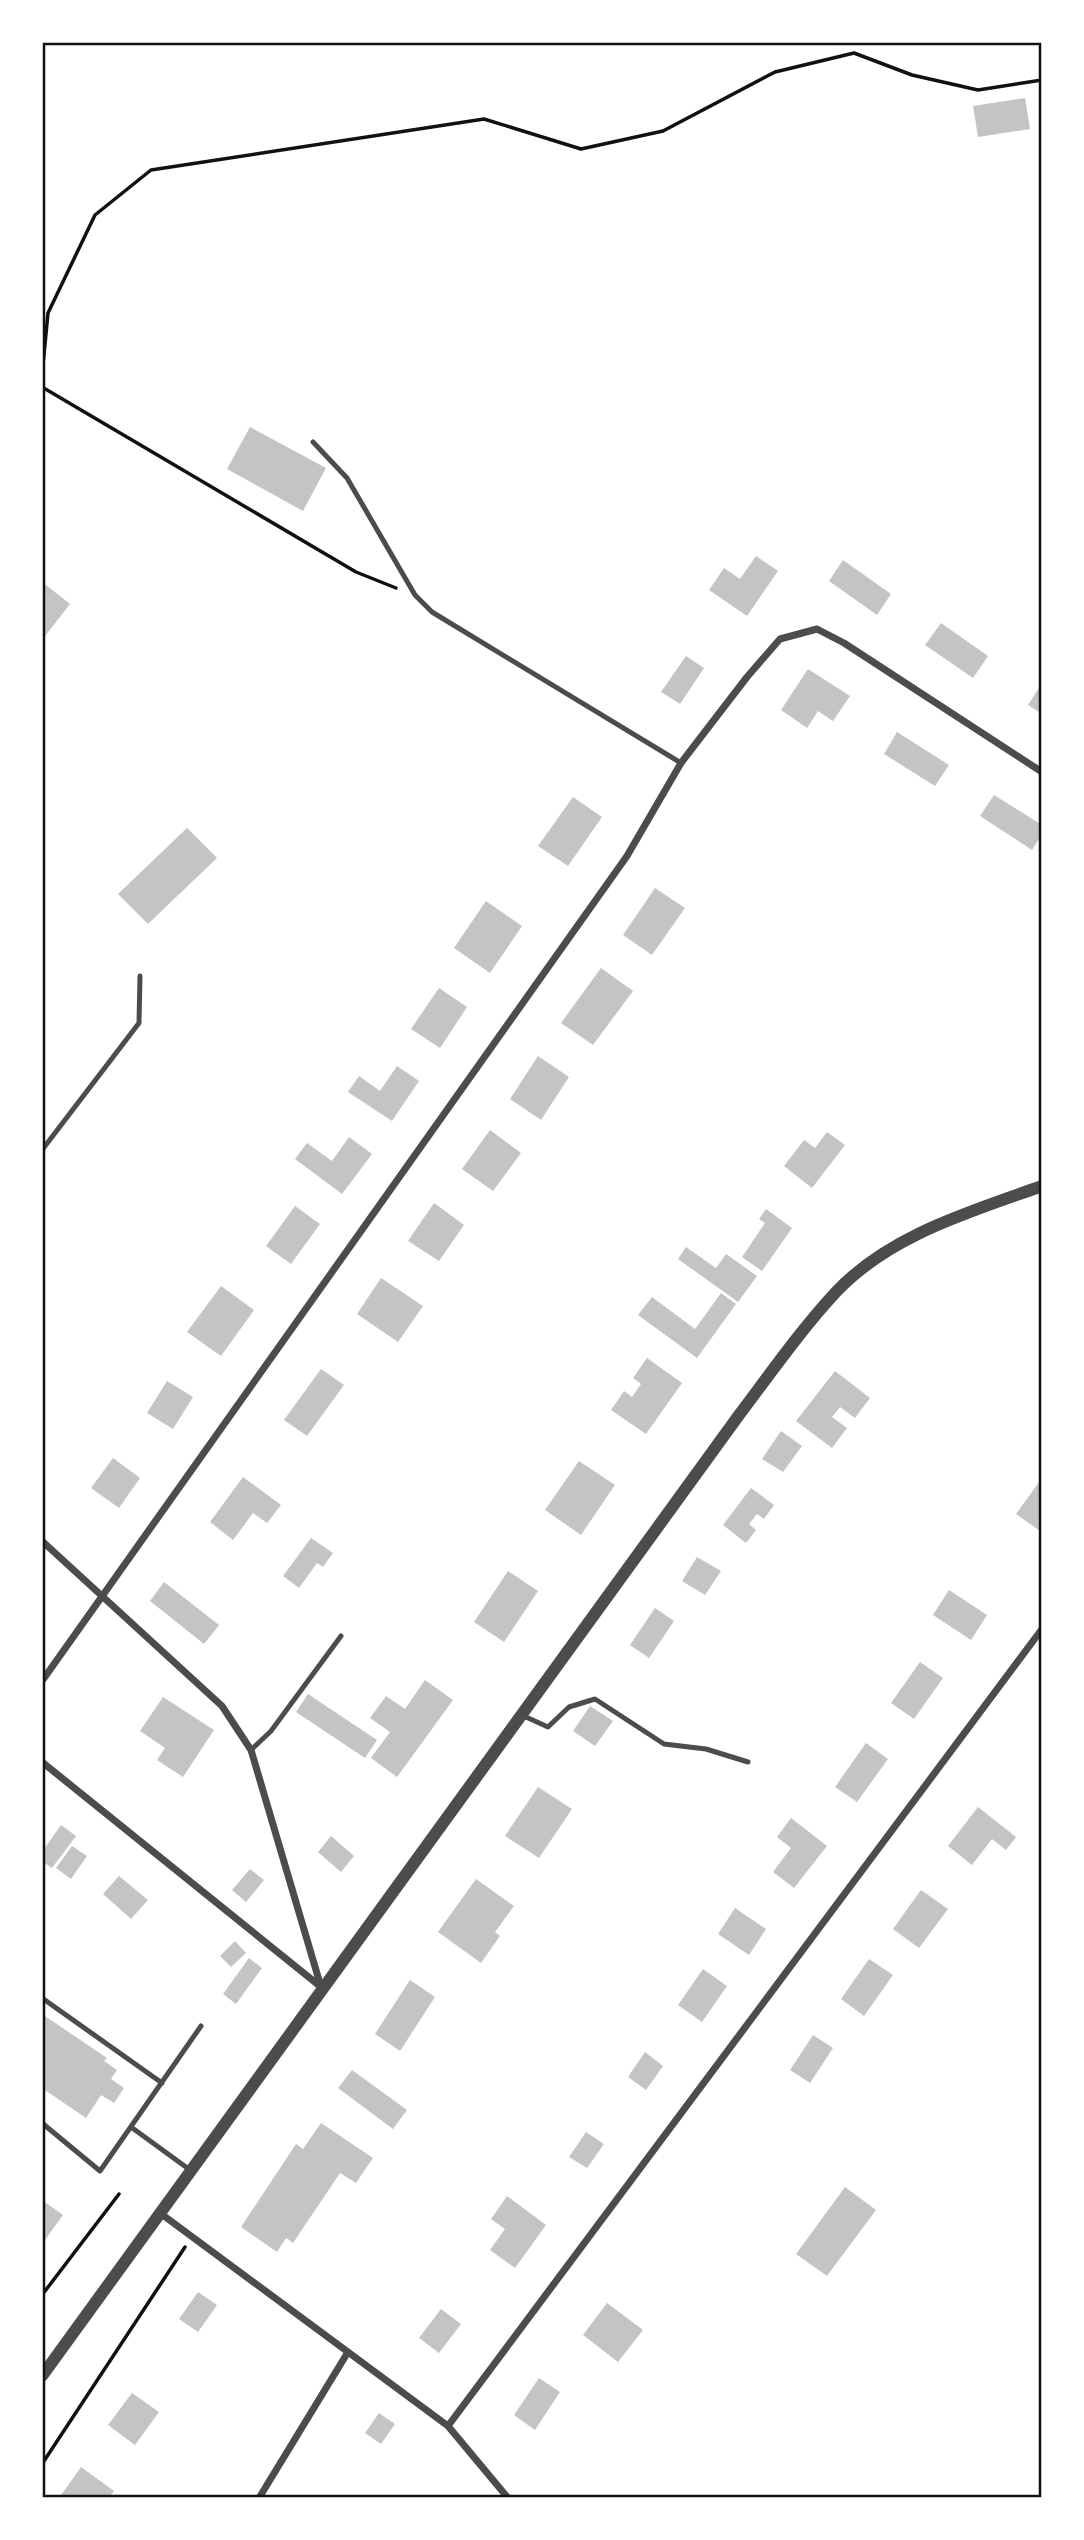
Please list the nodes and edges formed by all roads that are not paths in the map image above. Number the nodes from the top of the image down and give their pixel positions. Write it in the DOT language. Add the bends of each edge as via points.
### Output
graph roads {
  1 [pos="313,442"];
  2 [pos="681,763"];
  3 [pos="1042,772"];
  4 [pos="140,976"];
  5 [pos="42,1150"];
  6 [pos="1042,1186"];
  7 [pos="42,1541"];
  8 [pos="101,1597"];
  9 [pos="1042,1629"];
  10 [pos="341,1636"];
  11 [pos="42,1681"];
  12 [pos="526,1717"];
  13 [pos="251,1750"];
  14 [pos="42,1762"];
  15 [pos="748,1762"];
  16 [pos="321,1987"];
  17 [pos="42,1998"];
  18 [pos="201,2026"];
  19 [pos="162,2082"];
  20 [pos="42,2123"];
  21 [pos="131,2127"];
  22 [pos="190,2170"];
  23 [pos="159,2213"];
  24 [pos="348,2352"];
  25 [pos="42,2375"];
  26 [pos="448,2426"];
  27 [pos="259,2498"];
  28 [pos="508,2498"];
  1 -- 2 [label="lane" via="347,478 415,595 432,612"];
  2 -- 3 [label="street" via="780,639 817,629"];
  2 -- 8 [label="street" via="627,856"];
  4 -- 5 [label="lane" via="139,1023"];
  6 -- 16 [label="street" via="937,1224 888,1251 836,1292 731,1426"];
  7 -- 8 [label="street"];
  8 -- 11 [label="street"];
  8 -- 13 [label="street" via="222,1706"];
  9 -- 26 [label="street"];
  10 -- 13 [label="lane" via="271,1731"];
  12 -- 15 [label="lane" via="548,1727 569,1707 595,1699 664,1744 706,1749"];
  13 -- 16 [label="street"];
  14 -- 16 [label="street"];
  16 -- 22 [label="street"];
  17 -- 19 [label="lane"];
  18 -- 19 [label="lane"];
  19 -- 21 [label="lane"];
  20 -- 21 [label="lane" via="100,2171"];
  21 -- 22 [label="lane"];
  22 -- 23 [label="street"];
  23 -- 24 [label="street"];
  23 -- 25 [label="street"];
  24 -- 26 [label="street"];
  24 -- 27 [label="street"];
  26 -- 28 [label="street"];
}
